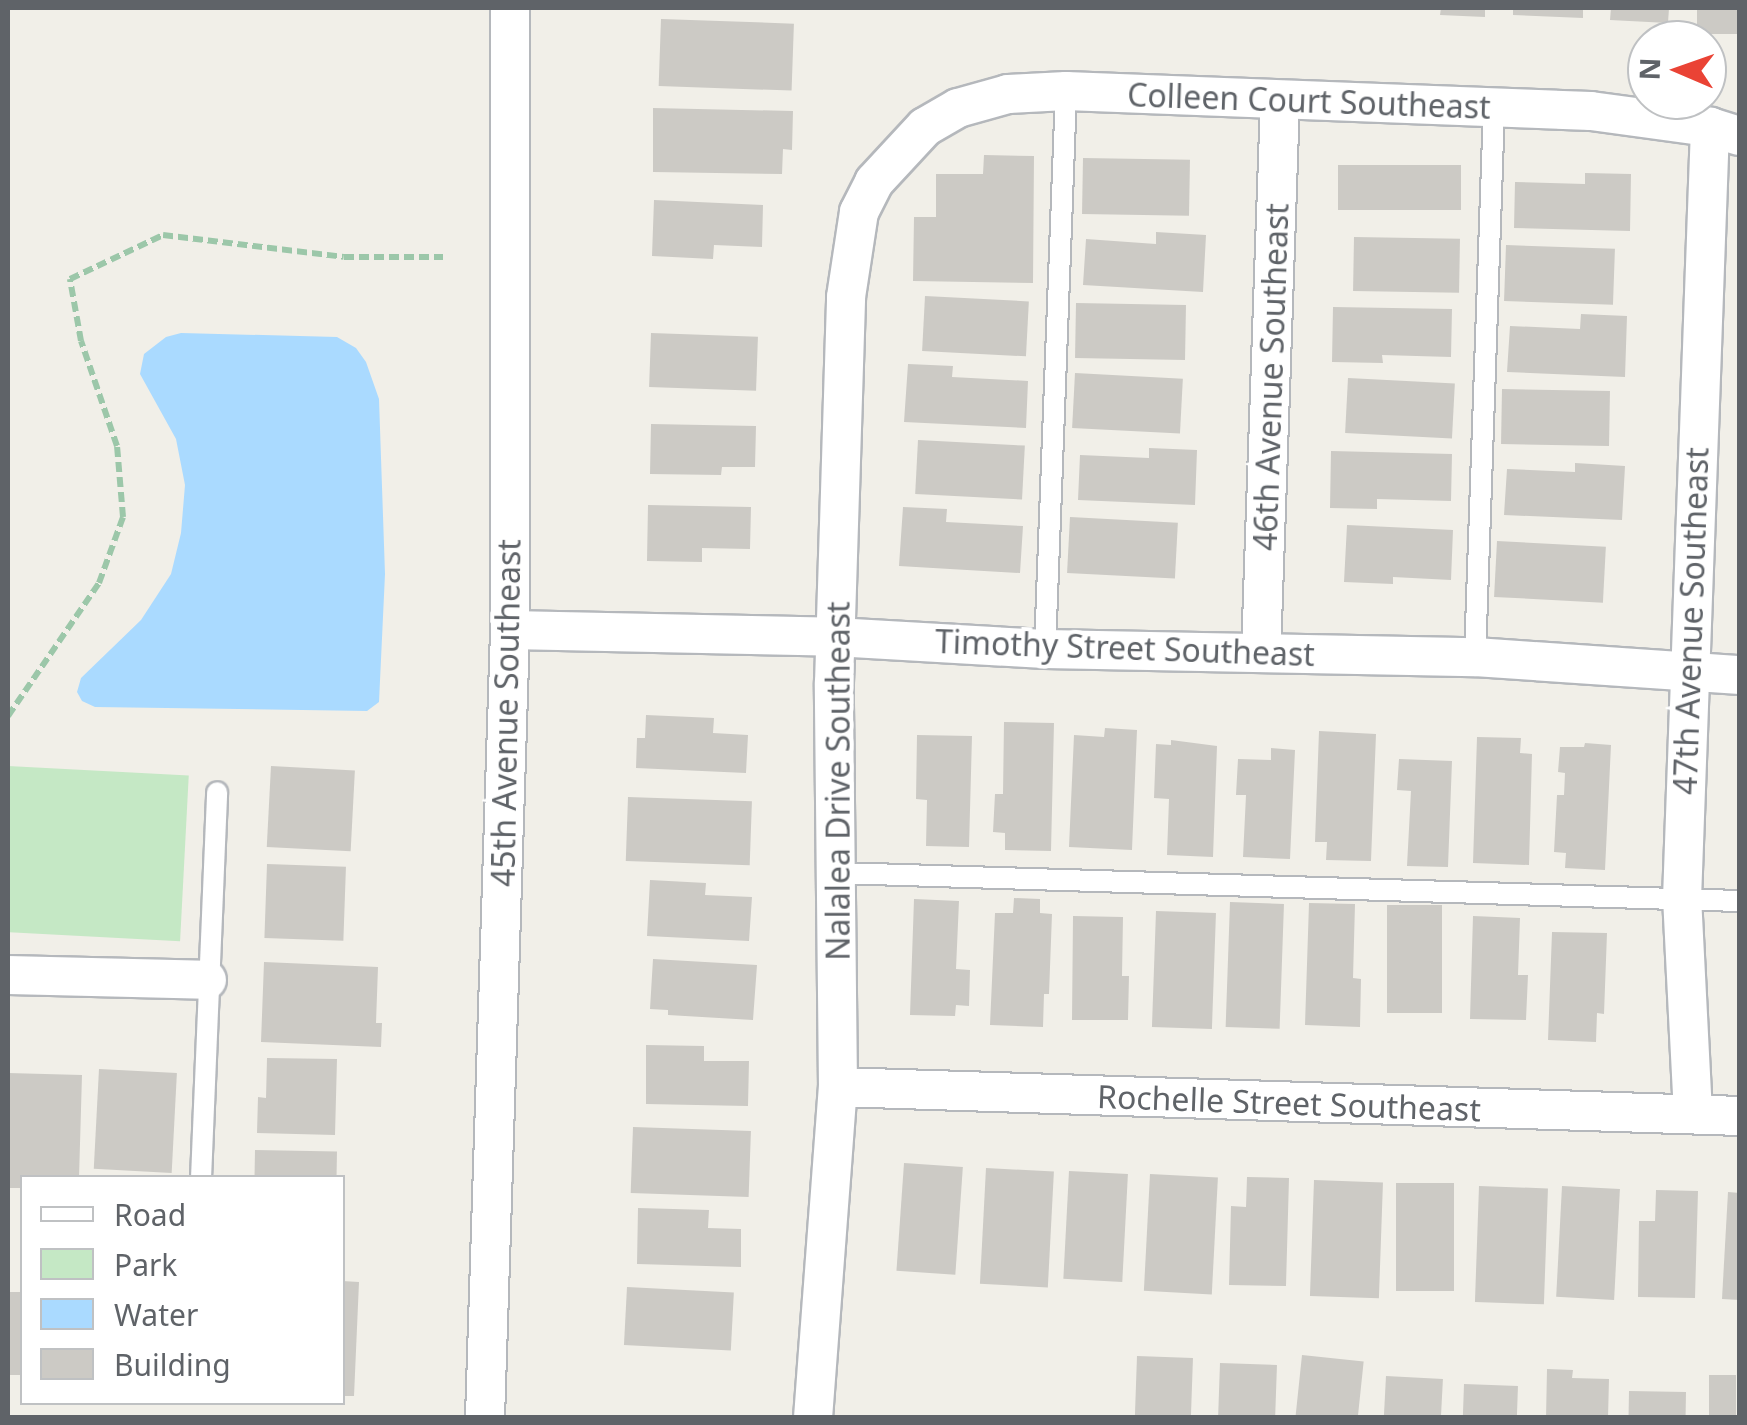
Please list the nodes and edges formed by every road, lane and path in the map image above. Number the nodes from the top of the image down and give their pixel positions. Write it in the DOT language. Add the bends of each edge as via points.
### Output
graph roads {
  1 [pos="510,8"];
  2 [pos="1066,91"];
  3 [pos="1280,100"];
  4 [pos="1494,108"];
  5 [pos="1725,132"];
  6 [pos="896,155"];
  7 [pos="443,257"];
  8 [pos="510,630"];
  9 [pos="835,637"];
  10 [pos="1046,649"];
  11 [pos="1261,652"];
  12 [pos="1475,657"];
  13 [pos="1690,673"];
  14 [pos="1740,675"];
  15 [pos="8,716"];
  16 [pos="217,792"];
  17 [pos="838,872"];
  18 [pos="1682,899"];
  19 [pos="1740,901"];
  20 [pos="8,975"];
  21 [pos="207,980"];
  22 [pos="838,1086"];
  23 [pos="1694,1114"];
  24 [pos="1740,1116"];
  25 [pos="201,1175"];
  26 [pos="485,1418"];
  27 [pos="813,1418"];
  1 -- 8 [label="street, 45th Avenue Southeast"];
  2 -- 3 [label="street, Colleen Court Southeast"];
  2 -- 6 [label="street, Colleen Court Southeast" via="982,98 925,128"];
  2 -- 10 [label="lane"];
  3 -- 4 [label="street, Colleen Court Southeast"];
  3 -- 11 [label="street, 46th Avenue Southeast"];
  4 -- 5 [label="street, Colleen Court Southeast" via="1591,111"];
  4 -- 12 [label="lane"];
  5 -- 13 [label="street, 47th Avenue Southeast"];
  6 -- 9 [label="street, Nalalea Drive Southeast" via="859,212 850,251"];
  7 -- 15 [label="path" via="344,257 163,235 70,279 81,341 117,446 123,516 99,583"];
  8 -- 9 [label="street, Timothy Street Southeast"];
  8 -- 26 [label="street, 45th Avenue Southeast"];
  9 -- 10 [label="street, Timothy Street Southeast"];
  9 -- 17 [label="street, Nalalea Drive Southeast"];
  10 -- 11 [label="street, Timothy Street Southeast"];
  11 -- 12 [label="street, Timothy Street Southeast"];
  12 -- 13 [label="street, Timothy Street Southeast"];
  13 -- 14 [label="street, Timothy Street Southeast"];
  13 -- 18 [label="street, 47th Avenue Southeast"];
  16 -- 21 [label="lane"];
  17 -- 18 [label="lane"];
  17 -- 22 [label="street, Nalalea Drive Southeast"];
  18 -- 19 [label="lane"];
  18 -- 23 [label="street, 47th Avenue Southeast"];
  20 -- 21 [label="street"];
  21 -- 25 [label="lane"];
  22 -- 23 [label="street, Rochelle Street Southeast"];
  22 -- 27 [label="street, Nalalea Drive Southeast"];
  23 -- 24 [label="street, Rochelle Street Southeast"];
}
